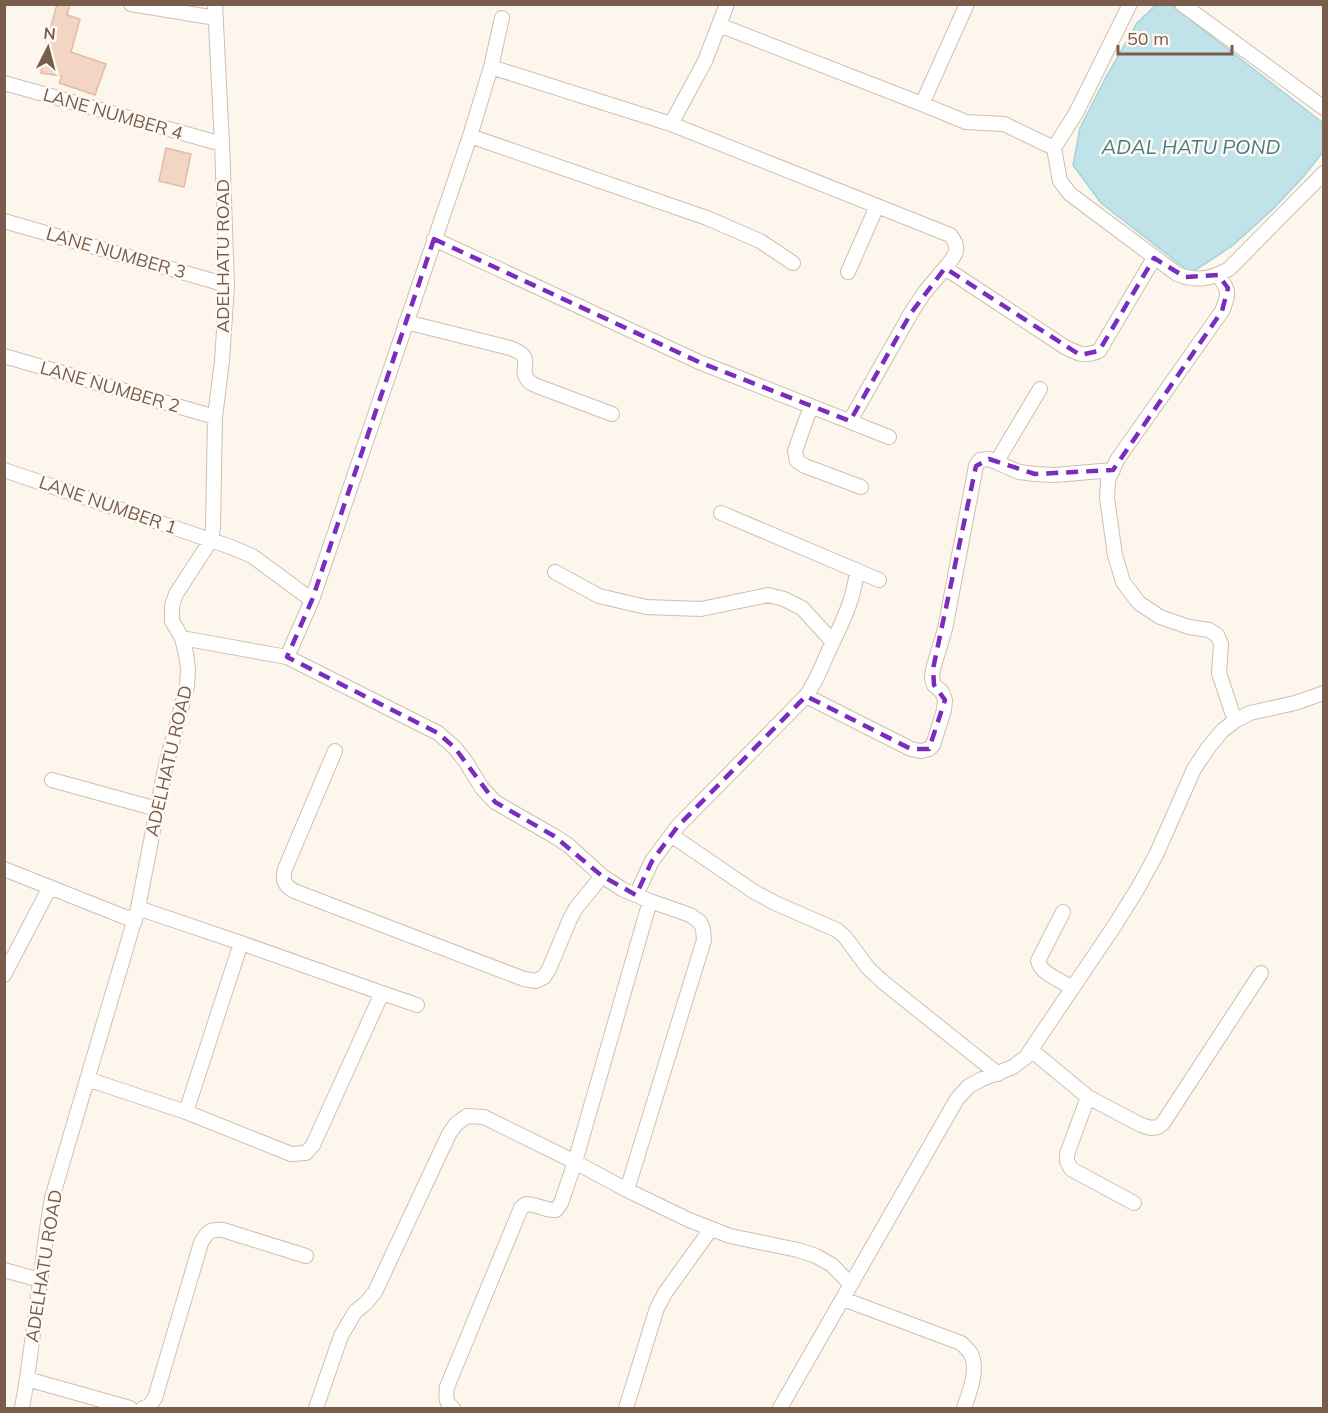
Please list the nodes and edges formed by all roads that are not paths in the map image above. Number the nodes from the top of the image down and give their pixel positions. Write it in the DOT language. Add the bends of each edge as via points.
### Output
graph roads {
  1 [pos="131,4"];
  2 [pos="727,4"];
  3 [pos="967,4"];
  4 [pos="1130,4"];
  5 [pos="1182,4"];
  6 [pos="215,11"];
  7 [pos="502,18"];
  8 [pos="719,25"];
  9 [pos="491,67"];
  10 [pos="4,83"];
  11 [pos="922,104"];
  12 [pos="1323,108"];
  13 [pos="671,124"];
  14 [pos="470,136"];
  15 [pos="222,144"];
  16 [pos="1054,148"];
  17 [pos="1323,173"];
  18 [pos="877,206"];
  19 [pos="4,220"];
  20 [pos="434,239"];
  21 [pos="1154,258"];
  22 [pos="794,263"];
  23 [pos="945,268"];
  24 [pos="848,272"];
  25 [pos="1218,275"];
  26 [pos="227,285"];
  27 [pos="406,321"];
  28 [pos="4,356"];
  29 [pos="1040,389"];
  30 [pos="811,406"];
  31 [pos="612,414"];
  32 [pos="215,417"];
  33 [pos="850,421"];
  34 [pos="890,437"];
  35 [pos="997,461"];
  36 [pos="4,470"];
  37 [pos="1113,470"];
  38 [pos="861,487"];
  39 [pos="721,513"];
  40 [pos="211,540"];
  41 [pos="857,570"];
  42 [pos="555,572"];
  43 [pos="879,580"];
  44 [pos="312,600"];
  45 [pos="182,638"];
  46 [pos="833,642"];
  47 [pos="287,657"];
  48 [pos="1323,693"];
  49 [pos="806,696"];
  50 [pos="1235,720"];
  51 [pos="335,751"];
  52 [pos="52,780"];
  53 [pos="157,809"];
  54 [pos="671,835"];
  55 [pos="4,869"];
  56 [pos="603,876"];
  57 [pos="50,887"];
  58 [pos="636,895"];
  59 [pos="650,901"];
  60 [pos="1063,912"];
  61 [pos="137,914"];
  62 [pos="241,943"];
  63 [pos="1261,973"];
  64 [pos="4,975"];
  65 [pos="1072,988"];
  66 [pos="382,993"];
  67 [pos="417,1005"];
  68 [pos="1030,1050"];
  69 [pos="998,1074"];
  70 [pos="87,1079"];
  71 [pos="1088,1097"];
  72 [pos="186,1112"];
  73 [pos="574,1162"];
  74 [pos="627,1190"];
  75 [pos="1134,1203"];
  76 [pos="711,1229"];
  77 [pos="306,1256"];
  78 [pos="4,1270"];
  79 [pos="40,1280"];
  80 [pos="851,1285"];
  81 [pos="843,1299"];
  82 [pos="27,1379"];
  83 [pos="22,1408"];
  84 [pos="130,1408"];
  85 [pos="143,1408"];
  86 [pos="316,1408"];
  87 [pos="453,1408"];
  88 [pos="626,1408"];
  89 [pos="780,1408"];
  90 [pos="964,1408"];
  1 -- 6 [label="street"];
  2 -- 8 [label="street"];
  3 -- 11 [label="street"];
  4 -- 16 [label="street" via="1076,113"];
  5 -- 12 [label="street"];
  6 -- 15 [label="street, ADELHATU ROAD"];
  7 -- 9 [label="street"];
  8 -- 11 [label="street"];
  8 -- 13 [label="street" via="705,61"];
  9 -- 13 [label="street"];
  9 -- 14 [label="street"];
  10 -- 15 [label="street, LANE NUMBER 4"];
  11 -- 16 [label="street" via="966,122 1004,124"];
  13 -- 18 [label="street"];
  14 -- 20 [label="street"];
  14 -- 22 [label="street" via="707,218 760,241"];
  15 -- 26 [label="street, ADELHATU ROAD"];
  16 -- 21 [label="street" via="1060,181 1070,194"];
  17 -- 25 [label="street" via="1229,269"];
  18 -- 23 [label="street" via="950,235 957,249"];
  18 -- 24 [label="street"];
  19 -- 26 [label="street, LANE NUMBER 3"];
  20 -- 27 [label="street"];
  20 -- 30 [label="street" via="652,342"];
  21 -- 23 [label="street" via="1100,351 1080,355"];
  21 -- 25 [label="street" via="1185,277 1203,279"];
  23 -- 33 [label="street" via="911,313"];
  25 -- 37 [label="street" via="1228,288 1222,311"];
  26 -- 32 [label="street, ADELHATU ROAD"];
  27 -- 31 [label="street" via="519,351 524,355 528,380"];
  27 -- 44 [label="street"];
  28 -- 32 [label="street, LANE NUMBER 2"];
  29 -- 35 [label="street"];
  30 -- 33 [label="street"];
  30 -- 38 [label="street" via="795,451 797,461"];
  32 -- 40 [label="street, ADELHATU ROAD"];
  33 -- 34 [label="street"];
  35 -- 37 [label="street" via="1035,474"];
  35 -- 49 [label="street" via="980,460 976,466 945,629 933,669 934,685 945,700 933,745 921,751 911,749"];
  36 -- 40 [label="street, LANE NUMBER 1"];
  37 -- 50 [label="street" via="1107,498 1123,582 1139,603 1160,617 1217,635 1221,644 1219,673"];
  39 -- 41 [label="street"];
  40 -- 44 [label="street, LANE NUMBER 1" via="252,556"];
  40 -- 45 [label="street, ADELHATU ROAD" via="172,606 172,621"];
  41 -- 43 [label="street"];
  41 -- 46 [label="street" via="856,588"];
  42 -- 46 [label="street" via="599,596 646,607 701,609 768,595 784,599 802,608"];
  44 -- 47 [label="street"];
  45 -- 47 [label="street"];
  45 -- 53 [label="street, ADELHATU ROAD" via="187,686"];
  46 -- 49 [label="street"];
  47 -- 56 [label="street" via="438,733 455,748 495,802 555,836"];
  48 -- 50 [label="street"];
  49 -- 54 [label="street"];
  50 -- 65 [label="street" via="1194,769 1138,888"];
  51 -- 56 [label="street" via="285,869 283,878 294,891 536,981 544,978 549,969 576,908"];
  52 -- 53 [label="street"];
  53 -- 61 [label="street, ADELHATU ROAD"];
  54 -- 58 [label="street" via="652,861"];
  54 -- 69 [label="street" via="753,891 837,930 883,982"];
  55 -- 57 [label="street"];
  56 -- 58 [label="street"];
  57 -- 61 [label="street"];
  57 -- 64 [label="street"];
  58 -- 59 [label="street"];
  59 -- 73 [label="street"];
  59 -- 74 [label="street" via="700,922 704,940"];
  60 -- 65 [label="street" via="1038,961 1044,971"];
  61 -- 62 [label="street"];
  61 -- 70 [label="street, ADELHATU ROAD"];
  62 -- 66 [label="street"];
  62 -- 72 [label="street"];
  63 -- 71 [label="street" via="1158,1127 1141,1125"];
  65 -- 68 [label="street"];
  66 -- 67 [label="street"];
  66 -- 72 [label="street" via="306,1153 291,1154"];
  68 -- 69 [label="street" via="1013,1067"];
  68 -- 71 [label="street"];
  69 -- 80 [label="street" via="969,1086 957,1099"];
  70 -- 72 [label="street"];
  70 -- 79 [label="street, ADELHATU ROAD" via="52,1198"];
  71 -- 75 [label="street" via="1067,1161 1071,1169"];
  73 -- 74 [label="street"];
  73 -- 86 [label="street" via="484,1117 467,1116 456,1124 375,1292 355,1312 341,1336"];
  73 -- 87 [label="street" via="556,1210 533,1204 521,1208 447,1387 446,1398"];
  74 -- 76 [label="street"];
  76 -- 80 [label="street" via="816,1256 832,1265"];
  76 -- 88 [label="street" via="664,1293"];
  77 -- 85 [label="street" via="223,1230 214,1229 206,1234 155,1398"];
  78 -- 79 [label="street"];
  79 -- 82 [label="street, ADELHATU ROAD"];
  80 -- 81 [label="street"];
  81 -- 89 [label="street"];
  81 -- 90 [label="street" via="961,1343 971,1353 974,1365"];
  82 -- 83 [label="street, ADELHATU ROAD"];
  82 -- 84 [label="street"];
}
